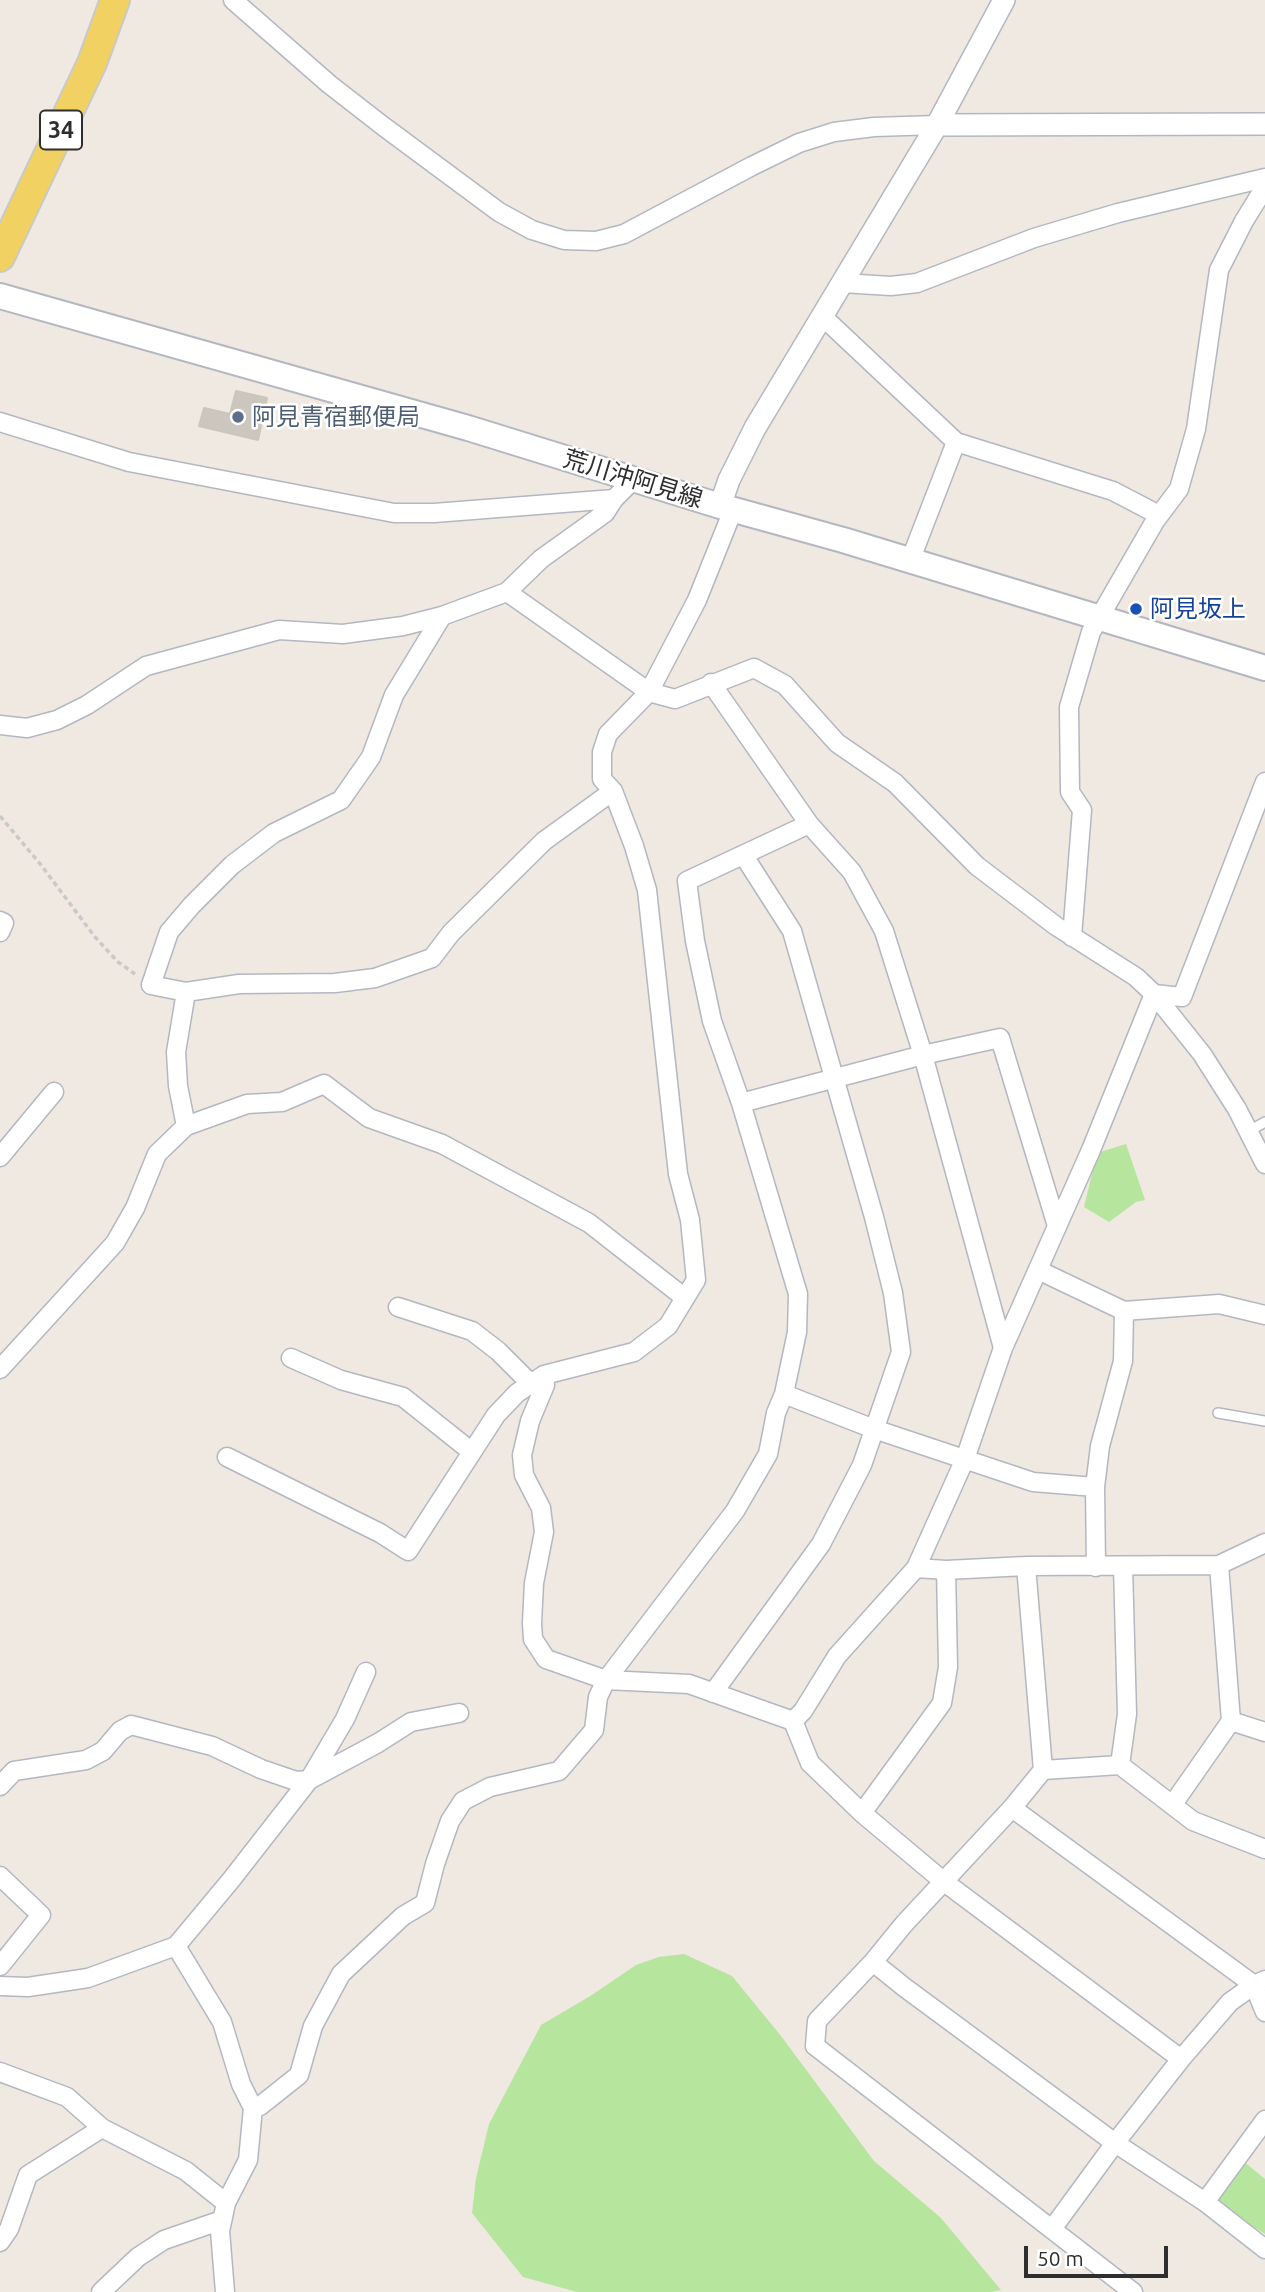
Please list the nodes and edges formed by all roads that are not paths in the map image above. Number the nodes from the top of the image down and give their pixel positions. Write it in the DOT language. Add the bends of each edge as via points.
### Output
graph roads {
  1 [pos="115,0"];
  2 [pos="233,0"];
  3 [pos="1004,0"];
  4 [pos="1265,124"];
  5 [pos="937,125"];
  6 [pos="1265,178"];
  7 [pos="1265,187"];
  8 [pos="0,257"];
  9 [pos="842,283"];
  10 [pos="0,296"];
  11 [pos="822,316"];
  12 [pos="2,429"];
  13 [pos="956,442"];
  14 [pos="634,479"];
  15 [pos="614,499"];
  16 [pos="726,508"];
  17 [pos="1159,515"];
  18 [pos="911,561"];
  19 [pos="508,592"];
  20 [pos="442,616"];
  21 [pos="1100,618"];
  22 [pos="1265,668"];
  23 [pos="710,683"];
  24 [pos="649,692"];
  25 [pos="0,725"];
  26 [pos="1265,782"];
  27 [pos="613,791"];
  28 [pos="1261,809"];
  29 [pos="808,824"];
  30 [pos="744,856"];
  31 [pos="0,921"];
  32 [pos="0,932"];
  33 [pos="1072,937"];
  34 [pos="186,992"];
  35 [pos="1154,994"];
  36 [pos="923,1055"];
  37 [pos="835,1077"];
  38 [pos="54,1092"];
  39 [pos="741,1103"];
  40 [pos="1265,1122"];
  41 [pos="186,1126"];
  42 [pos="1248,1132"];
  43 [pos="0,1157"];
  44 [pos="1265,1164"];
  45 [pos="1057,1226"];
  46 [pos="1038,1270"];
  47 [pos="685,1298"];
  48 [pos="398,1307"];
  49 [pos="1124,1311"];
  50 [pos="1265,1315"];
  51 [pos="1003,1348"];
  52 [pos="291,1358"];
  53 [pos="0,1369"];
  54 [pos="538,1379"];
  55 [pos="784,1394"];
  56 [pos="1218,1413"];
  57 [pos="1265,1421"];
  58 [pos="874,1429"];
  59 [pos="472,1452"];
  60 [pos="227,1457"];
  61 [pos="965,1459"];
  62 [pos="1095,1487"];
  63 [pos="1265,1543"];
  64 [pos="1219,1564"];
  65 [pos="1026,1566"];
  66 [pos="1123,1566"];
  67 [pos="1096,1567"];
  68 [pos="916,1568"];
  69 [pos="946,1570"];
  70 [pos="366,1672"];
  71 [pos="606,1680"];
  72 [pos="713,1693"];
  73 [pos="459,1713"];
  74 [pos="793,1721"];
  75 [pos="1231,1721"];
  76 [pos="1265,1732"];
  77 [pos="1120,1765"];
  78 [pos="1043,1770"];
  79 [pos="309,1780"];
  80 [pos="0,1786"];
  81 [pos="1173,1804"];
  82 [pos="1012,1808"];
  83 [pos="862,1814"];
  84 [pos="1265,1849"];
  85 [pos="0,1876"];
  86 [pos="943,1881"];
  87 [pos="176,1945"];
  88 [pos="873,1962"];
  89 [pos="0,1966"];
  90 [pos="1259,1982"];
  91 [pos="0,1986"];
  92 [pos="1265,2012"];
  93 [pos="1181,2059"];
  94 [pos="0,2072"];
  95 [pos="253,2108"];
  96 [pos="1265,2120"];
  97 [pos="102,2128"];
  98 [pos="1115,2143"];
  99 [pos="1205,2202"];
  100 [pos="224,2211"];
  101 [pos="1052,2228"];
  102 [pos="0,2242"];
  103 [pos="1265,2249"];
  104 [pos="101,2292"];
  105 [pos="225,2292"];
  106 [pos="1133,2292"];
  1 -- 8 [label="main road, 34" via="92,63"];
  2 -- 5 [label="street" via="340,92 499,212 564,240 596,241 624,234 799,143 834,132"];
  3 -- 5 [label="street"];
  4 -- 5 [label="street"];
  5 -- 9 [label="street"];
  6 -- 9 [label="street" via="1118,213 917,283"];
  7 -- 17 [label="street" via="1219,270 1196,429 1180,489"];
  9 -- 11 [label="street"];
  10 -- 14 [label="main road, 荒川沖阿見線"];
  11 -- 13 [label="street"];
  11 -- 16 [label="street" via="733,472"];
  12 -- 15 [label="street" via="129,462 394,513"];
  13 -- 17 [label="street" via="1113,491"];
  13 -- 18 [label="street"];
  14 -- 15 [label="street"];
  14 -- 16 [label="main road, 荒川沖阿見線"];
  15 -- 19 [label="street" via="605,513 541,559"];
  16 -- 18 [label="main road, 荒川沖阿見線"];
  16 -- 24 [label="street" via="697,600"];
  17 -- 21 [label="street"];
  18 -- 21 [label="main road, 荒川沖阿見線"];
  19 -- 20 [label="street"];
  19 -- 24 [label="street"];
  20 -- 25 [label="street" via="343,634 279,630 146,666 57,720 27,728"];
  20 -- 34 [label="street" via="394,695 371,757 341,800 274,833 232,865 169,932 151,985"];
  21 -- 22 [label="main road, 荒川沖阿見線"];
  21 -- 33 [label="street" via="1091,632 1069,707 1070,792 1082,810"];
  23 -- 24 [label="street" via="675,699"];
  23 -- 29 [label="street"];
  23 -- 33 [label="street" via="754,668 785,685 836,743 895,783 977,866"];
  24 -- 27 [label="street" via="608,733 601,752 602,779"];
  26 -- 28 [label="street"];
  27 -- 34 [label="street" via="544,841 451,933 432,958 374,978 335,984 239,984"];
  27 -- 47 [label="street" via="647,890 678,1174 690,1220 696,1280"];
  28 -- 35 [label="street" via="1182,997"];
  29 -- 30 [label="street"];
  29 -- 36 [label="street" via="852,872 884,931"];
  30 -- 37 [label="street" via="792,931"];
  30 -- 39 [label="street" via="687,881 712,1021"];
  31 -- 32 [label="street" via="4,923"];
  33 -- 35 [label="street" via="1136,977"];
  34 -- 41 [label="street" via="176,1052"];
  35 -- 42 [label="street" via="1202,1054"];
  35 -- 45 [label="street"];
  36 -- 37 [label="street"];
  36 -- 45 [label="street" via="1000,1038"];
  36 -- 51 [label="street"];
  37 -- 39 [label="street"];
  37 -- 58 [label="street" via="893,1293 901,1352"];
  38 -- 43 [label="street"];
  39 -- 55 [label="street" via="798,1294 797,1332"];
  40 -- 42 [label="lane"];
  41 -- 47 [label="street" via="247,1104 282,1102 324,1084 369,1118 442,1144 589,1223"];
  41 -- 53 [label="street" via="157,1154 115,1243"];
  42 -- 44 [label="street"];
  45 -- 46 [label="street"];
  46 -- 49 [label="street"];
  46 -- 51 [label="street"];
  47 -- 54 [label="street" via="668,1326 634,1352"];
  48 -- 54 [label="street" via="472,1331"];
  49 -- 50 [label="street" via="1219,1304"];
  49 -- 62 [label="street" via="1122,1361 1100,1446"];
  51 -- 61 [label="street"];
  52 -- 59 [label="street" via="341,1380 403,1397"];
  54 -- 59 [label="street" via="496,1415"];
  54 -- 71 [label="street" via="545,1385 522,1455 524,1475 541,1508 544,1532 534,1583 533,1639 546,1659"];
  55 -- 58 [label="street"];
  55 -- 71 [label="street" via="768,1454 735,1511"];
  56 -- 57 [label="lane"];
  58 -- 61 [label="street"];
  58 -- 72 [label="street" via="862,1465 821,1544"];
  59 -- 60 [label="street" via="408,1550"];
  61 -- 62 [label="street" via="1033,1482"];
  61 -- 68 [label="street"];
  62 -- 67 [label="street"];
  63 -- 64 [label="street"];
  64 -- 66 [label="street"];
  64 -- 75 [label="street"];
  65 -- 67 [label="street"];
  65 -- 69 [label="street"];
  65 -- 78 [label="street"];
  66 -- 67 [label="street"];
  66 -- 77 [label="street" via="1127,1714"];
  68 -- 69 [label="street"];
  68 -- 74 [label="street" via="836,1656"];
  69 -- 83 [label="street" via="948,1667 942,1703"];
  70 -- 79 [label="street"];
  71 -- 72 [label="street" via="689,1684"];
  71 -- 95 [label="street" via="598,1697 594,1730 559,1771 491,1787 463,1801 450,1821 425,1903 403,1916 341,1974 313,2026 299,2075"];
  72 -- 74 [label="street"];
  73 -- 79 [label="street" via="411,1722"];
  74 -- 83 [label="street" via="810,1763"];
  75 -- 76 [label="street"];
  75 -- 81 [label="street"];
  77 -- 78 [label="street"];
  77 -- 81 [label="street"];
  78 -- 82 [label="street"];
  79 -- 80 [label="street" via="296,1781 212,1746 131,1725 86,1760 14,1771"];
  79 -- 87 [label="street"];
  81 -- 84 [label="street" via="1193,1821"];
  82 -- 86 [label="street"];
  82 -- 90 [label="street"];
  83 -- 86 [label="street"];
  85 -- 89 [label="street" via="41,1915"];
  86 -- 88 [label="street"];
  86 -- 93 [label="street"];
  87 -- 91 [label="street" via="88,1979"];
  87 -- 95 [label="street" via="222,2022"];
  88 -- 98 [label="street"];
  88 -- 101 [label="street" via="817,2021 815,2046"];
  90 -- 92 [label="street"];
  90 -- 93 [label="street" via="1230,2002"];
  93 -- 98 [label="street"];
  94 -- 97 [label="street" via="67,2097"];
  95 -- 100 [label="street" via="248,2160"];
  96 -- 99 [label="street"];
  97 -- 100 [label="street" via="186,2171"];
  97 -- 102 [label="street" via="28,2175"];
  98 -- 99 [label="street"];
  98 -- 101 [label="street"];
  99 -- 103 [label="street"];
  100 -- 104 [label="street" via="138,2257"];
  100 -- 105 [label="street" via="220,2231"];
  101 -- 106 [label="street"];
}
